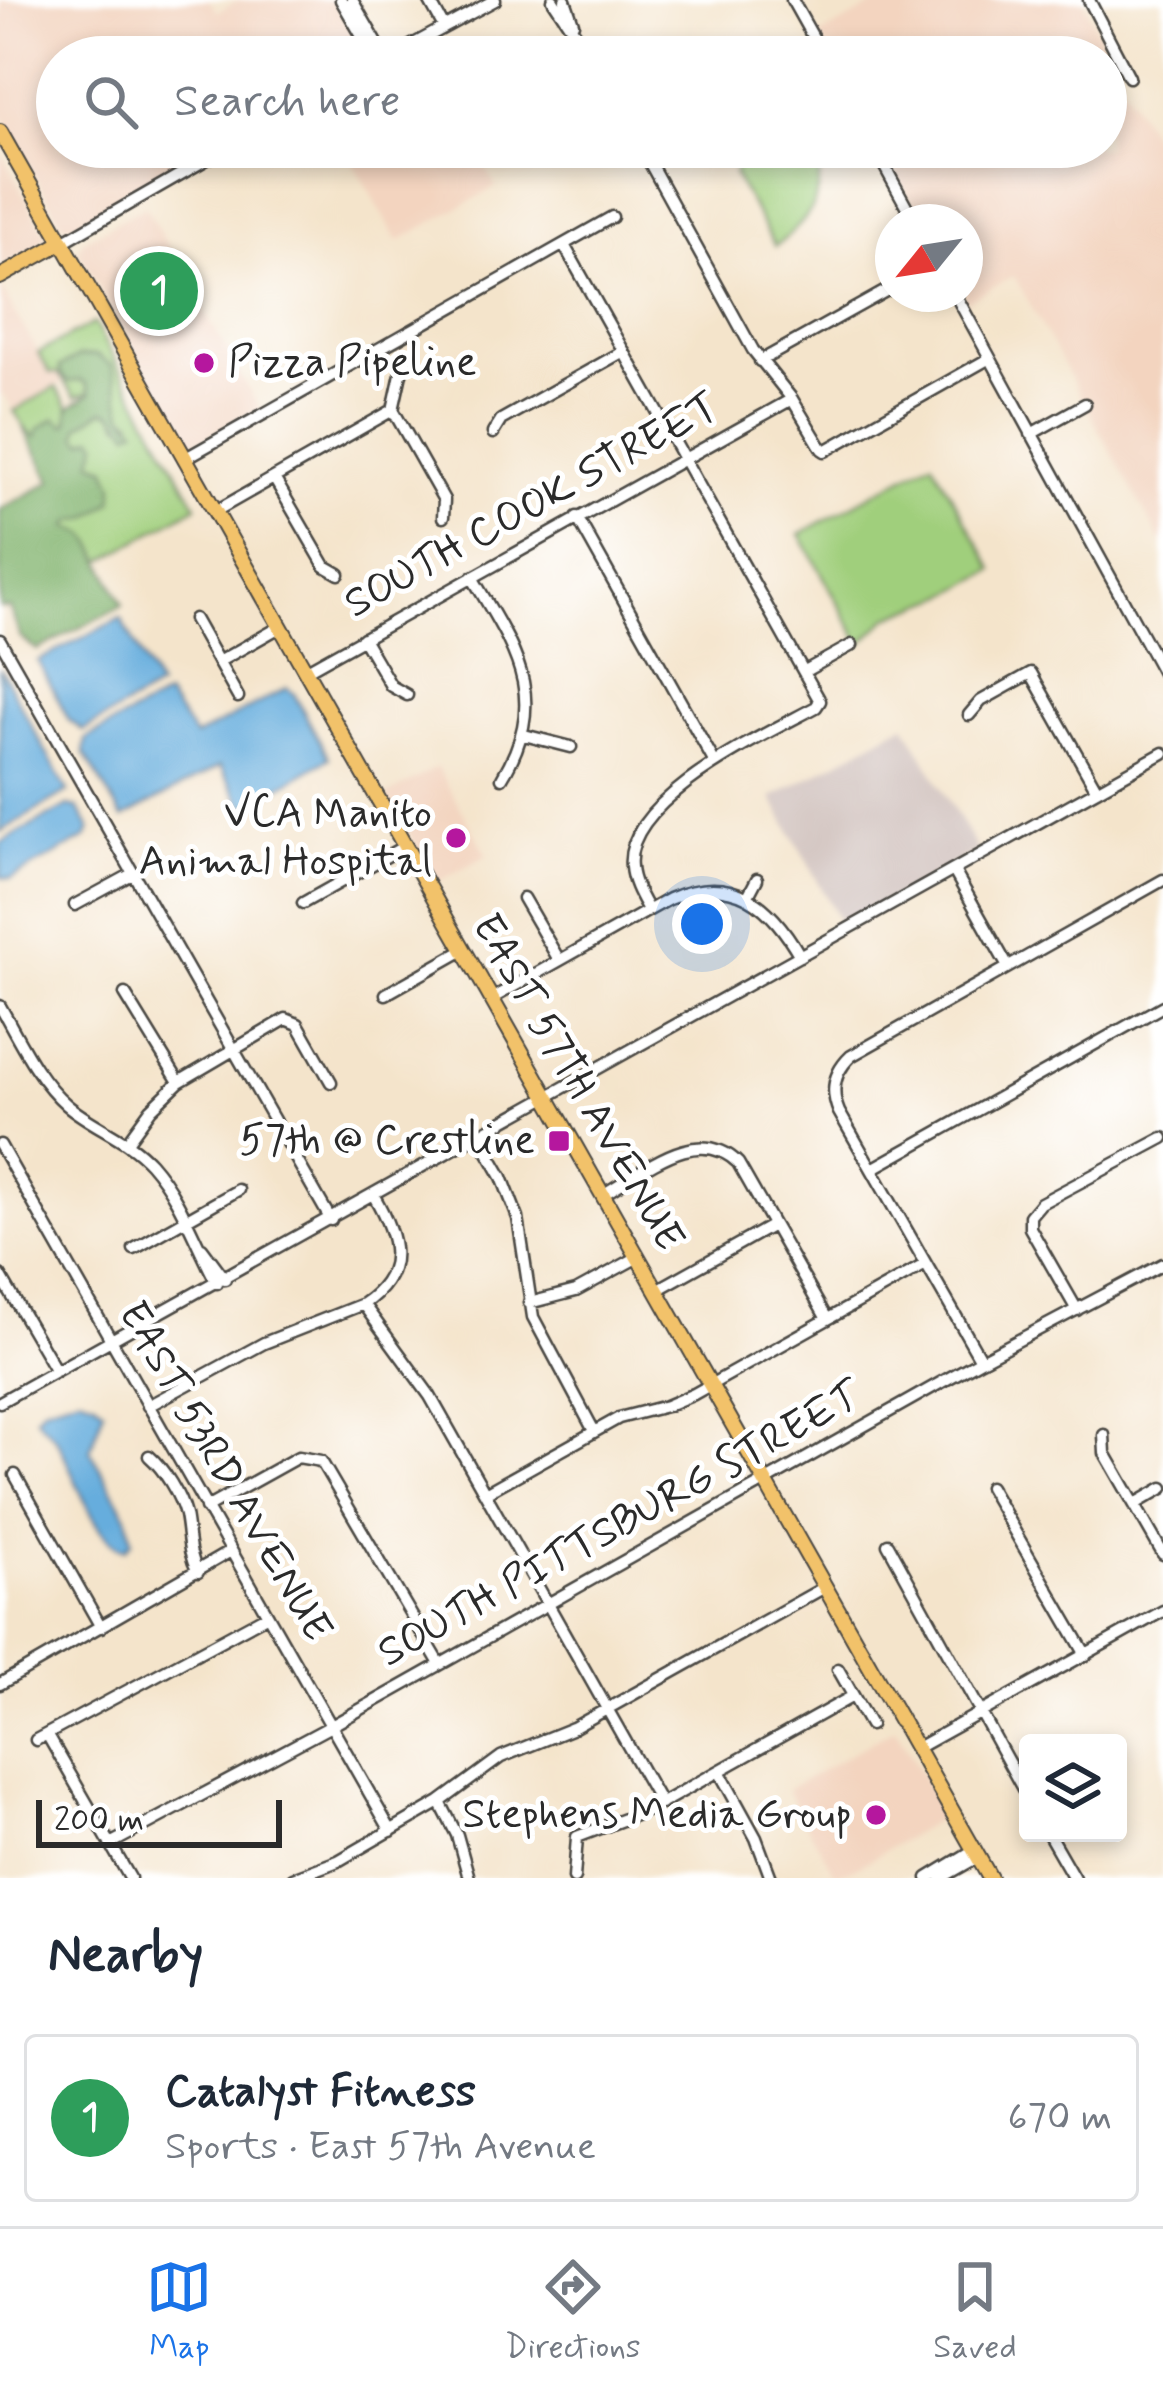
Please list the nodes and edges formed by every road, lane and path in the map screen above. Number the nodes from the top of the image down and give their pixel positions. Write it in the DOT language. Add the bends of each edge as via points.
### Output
graph roads {
  1 [pos="341,0"];
  2 [pos="352,0"];
  3 [pos="429,0"];
  4 [pos="495,0"];
  5 [pos="553,0"];
  6 [pos="565,0"];
  7 [pos="792,0"];
  8 [pos="1089,0"];
  9 [pos="574,26"];
  10 [pos="444,27"];
  11 [pos="362,36"];
  12 [pos="374,36"];
  13 [pos="427,36"];
  14 [pos="579,36"];
  15 [pos="812,36"];
  16 [pos="1108,36"];
  17 [pos="1127,73"];
  18 [pos="1129,77"];
  19 [pos="0,132"];
  20 [pos="191,168"];
  21 [pos="652,168"];
  22 [pos="885,168"];
  23 [pos="905,204"];
  24 [pos="612,217"];
  25 [pos="61,243"];
  26 [pos="564,244"];
  27 [pos="0,277"];
  28 [pos="875,297"];
  29 [pos="965,312"];
  30 [pos="624,351"];
  31 [pos="990,358"];
  32 [pos="760,361"];
  33 [pos="403,365"];
  34 [pos="788,395"];
  35 [pos="1085,404"];
  36 [pos="393,410"];
  37 [pos="493,433"];
  38 [pos="1031,434"];
  39 [pos="684,457"];
  40 [pos="184,459"];
  41 [pos="274,478"];
  42 [pos="214,512"];
  43 [pos="443,517"];
  44 [pos="577,517"];
  45 [pos="339,574"];
  46 [pos="472,577"];
  47 [pos="194,619"];
  48 [pos="280,628"];
  49 [pos="363,638"];
  50 [pos="0,640"];
  51 [pos="852,645"];
  52 [pos="218,662"];
  53 [pos="305,670"];
  54 [pos="805,671"];
  55 [pos="1163,673"];
  56 [pos="407,695"];
  57 [pos="238,697"];
  58 [pos="969,715"];
  59 [pos="524,735"];
  60 [pos="571,747"];
  61 [pos="1163,753"];
  62 [pos="715,763"];
  63 [pos="502,778"];
  64 [pos="1097,790"];
  65 [pos="404,846"];
  66 [pos="134,872"];
  67 [pos="954,872"];
  68 [pos="757,879"];
  69 [pos="1163,880"];
  70 [pos="748,896"];
  71 [pos="523,898"];
  72 [pos="303,903"];
  73 [pos="75,905"];
  74 [pos="648,910"];
  75 [pos="464,950"];
  76 [pos="800,956"];
  77 [pos="559,960"];
  78 [pos="1008,967"];
  79 [pos="125,994"];
  80 [pos="386,994"];
  81 [pos="491,999"];
  82 [pos="0,1006"];
  83 [pos="1163,1006"];
  84 [pos="235,1051"];
  85 [pos="179,1082"];
  86 [pos="331,1082"];
  87 [pos="548,1098"];
  88 [pos="479,1137"];
  89 [pos="1163,1138"];
  90 [pos="127,1142"];
  91 [pos="0,1145"];
  92 [pos="872,1169"];
  93 [pos="238,1190"];
  94 [pos="602,1195"];
  95 [pos="374,1196"];
  96 [pos="186,1219"];
  97 [pos="331,1220"];
  98 [pos="772,1225"];
  99 [pos="134,1249"];
  100 [pos="638,1257"];
  101 [pos="926,1264"];
  102 [pos="1158,1267"];
  103 [pos="0,1274"];
  104 [pos="221,1281"];
  105 [pos="1163,1286"];
  106 [pos="657,1290"];
  107 [pos="363,1304"];
  108 [pos="529,1304"];
  109 [pos="1077,1310"];
  110 [pos="827,1319"];
  111 [pos="111,1340"];
  112 [pos="981,1360"];
  113 [pos="56,1371"];
  114 [pos="710,1385"];
  115 [pos="0,1402"];
  116 [pos="148,1406"];
  117 [pos="594,1431"];
  118 [pos="1104,1435"];
  119 [pos="149,1456"];
  120 [pos="15,1475"];
  121 [pos="765,1482"];
  122 [pos="989,1487"];
  123 [pos="1163,1488"];
  124 [pos="485,1493"];
  125 [pos="1135,1504"];
  126 [pos="206,1508"];
  127 [pos="888,1544"];
  128 [pos="232,1553"];
  129 [pos="1163,1554"];
  130 [pos="198,1572"];
  131 [pos="825,1587"];
  132 [pos="548,1603"];
  133 [pos="1163,1611"];
  134 [pos="268,1616"];
  135 [pos="101,1627"];
  136 [pos="1086,1655"];
  137 [pos="440,1664"];
  138 [pos="838,1670"];
  139 [pos="0,1684"];
  140 [pos="853,1696"];
  141 [pos="608,1708"];
  142 [pos="980,1714"];
  143 [pos="870,1725"];
  144 [pos="331,1726"];
  145 [pos="916,1748"];
  146 [pos="719,1772"];
  147 [pos="1019,1782"];
  148 [pos="440,1802"];
  149 [pos="662,1804"];
  150 [pos="391,1831"];
  151 [pos="1053,1842"];
  152 [pos="110,1844"];
  153 [pos="976,1854"];
  154 [pos="130,1878"];
  155 [pos="293,1878"];
  156 [pos="470,1878"];
  157 [pos="574,1878"];
  158 [pos="771,1878"];
  159 [pos="928,1878"];
  160 [pos="941,1878"];
  161 [pos="990,1878"];
  162 [pos="1074,1878"];
  1 -- 11 [label="street"];
  2 -- 12 [label="street"];
  3 -- 10 [label="street"];
  4 -- 10 [label="street"];
  5 -- 9 [label="street"];
  6 -- 9 [label="street"];
  7 -- 15 [label="street"];
  8 -- 16 [label="street"];
  9 -- 14 [label="street"];
  10 -- 13 [label="street"];
  17 -- 18 [label="street"];
  19 -- 25 [label="main road, EAST 57TH AVENUE"];
  20 -- 25 [label="street"];
  21 -- 32 [label="street"];
  22 -- 23 [label="street"];
  24 -- 26 [label="street"];
  25 -- 27 [label="main road"];
  25 -- 40 [label="main road, EAST 57TH AVENUE"];
  26 -- 30 [label="street"];
  26 -- 40 [label="street"];
  28 -- 32 [label="street"];
  29 -- 31 [label="street"];
  30 -- 37 [label="street" via="501,420"];
  30 -- 39 [label="street"];
  31 -- 34 [label="street" via="826,451"];
  31 -- 38 [label="street"];
  32 -- 34 [label="street"];
  33 -- 36 [label="street"];
  34 -- 39 [label="street, SOUTH COOK STREET"];
  35 -- 38 [label="street"];
  36 -- 41 [label="street"];
  36 -- 43 [label="street" via="444,500"];
  38 -- 55 [label="street"];
  39 -- 44 [label="street, SOUTH COOK STREET"];
  39 -- 54 [label="street"];
  40 -- 42 [label="main road, EAST 57TH AVENUE"];
  41 -- 42 [label="street"];
  41 -- 45 [label="street" via="325,566"];
  42 -- 48 [label="main road, EAST 57TH AVENUE"];
  44 -- 46 [label="street, SOUTH COOK STREET"];
  44 -- 62 [label="street"];
  46 -- 49 [label="street, SOUTH COOK STREET"];
  46 -- 59 [label="street" via="520,666"];
  47 -- 52 [label="street"];
  48 -- 52 [label="street"];
  48 -- 53 [label="main road, EAST 57TH AVENUE"];
  49 -- 53 [label="street, SOUTH COOK STREET"];
  49 -- 56 [label="street" via="392,686"];
  50 -- 66 [label="street"];
  51 -- 54 [label="street"];
  52 -- 57 [label="street"];
  53 -- 65 [label="main road, EAST 57TH AVENUE"];
  54 -- 62 [label="street" via="817,707"];
  58 -- 64 [label="street" via="1031,673"];
  59 -- 60 [label="street"];
  59 -- 63 [label="street"];
  61 -- 64 [label="street"];
  62 -- 74 [label="street" via="641,827 630,865"];
  64 -- 67 [label="street"];
  65 -- 72 [label="street"];
  65 -- 75 [label="main road, EAST 57TH AVENUE"];
  66 -- 73 [label="street"];
  66 -- 84 [label="street"];
  67 -- 76 [label="street"];
  67 -- 78 [label="street"];
  68 -- 70 [label="street"];
  69 -- 78 [label="street"];
  70 -- 74 [label="street" via="696,890"];
  70 -- 76 [label="street" via="773,915"];
  71 -- 77 [label="street"];
  74 -- 77 [label="street"];
  75 -- 80 [label="street"];
  75 -- 81 [label="main road, EAST 57TH AVENUE"];
  76 -- 87 [label="street"];
  77 -- 81 [label="street"];
  78 -- 92 [label="street" via="851,1056 836,1078 836,1104"];
  79 -- 85 [label="street"];
  81 -- 87 [label="main road, EAST 57TH AVENUE"];
  82 -- 90 [label="street" via="56,1095"];
  83 -- 92 [label="street"];
  84 -- 85 [label="street"];
  84 -- 86 [label="street" via="291,1018"];
  84 -- 97 [label="street"];
  85 -- 90 [label="street"];
  87 -- 88 [label="street"];
  87 -- 94 [label="main road, EAST 57TH AVENUE"];
  88 -- 95 [label="street"];
  88 -- 108 [label="street" via="514,1205"];
  89 -- 109 [label="street" via="1030,1216"];
  90 -- 96 [label="street"];
  91 -- 111 [label="street, EAST 53RD AVENUE"];
  92 -- 101 [label="street"];
  93 -- 96 [label="street"];
  94 -- 98 [label="street" via="682,1150 712,1147 738,1163"];
  94 -- 100 [label="main road, EAST 57TH AVENUE"];
  95 -- 97 [label="street"];
  95 -- 107 [label="street" via="395,1252 385,1282"];
  96 -- 99 [label="street"];
  96 -- 104 [label="street"];
  97 -- 104 [label="street"];
  98 -- 106 [label="street"];
  98 -- 110 [label="street"];
  100 -- 106 [label="main road, EAST 57TH AVENUE"];
  100 -- 108 [label="street" via="577,1291"];
  101 -- 110 [label="street"];
  101 -- 112 [label="street"];
  102 -- 105 [label="street"];
  102 -- 109 [label="street, SOUTH PITTSBURG STREET"];
  103 -- 113 [label="street"];
  104 -- 111 [label="street"];
  106 -- 114 [label="main road, EAST 57TH AVENUE"];
  107 -- 116 [label="street" via="263,1342"];
  107 -- 124 [label="street"];
  108 -- 117 [label="street"];
  109 -- 112 [label="street, SOUTH PITTSBURG STREET"];
  110 -- 114 [label="street"];
  111 -- 113 [label="street"];
  111 -- 116 [label="street, EAST 53RD AVENUE"];
  112 -- 121 [label="street, SOUTH PITTSBURG STREET"];
  113 -- 115 [label="street"];
  114 -- 117 [label="street"];
  114 -- 121 [label="main road, EAST 57TH AVENUE"];
  116 -- 126 [label="street, EAST 53RD AVENUE"];
  117 -- 124 [label="street"];
  118 -- 125 [label="street" via="1105,1454"];
  119 -- 130 [label="street" via="183,1507"];
  120 -- 135 [label="street"];
  121 -- 131 [label="main road, EAST 57TH AVENUE"];
  121 -- 132 [label="street, SOUTH PITTSBURG STREET"];
  122 -- 136 [label="street"];
  123 -- 125 [label="street"];
  124 -- 132 [label="street"];
  125 -- 129 [label="street"];
  126 -- 128 [label="street, EAST 53RD AVENUE"];
  126 -- 137 [label="street" via="290,1461 313,1457"];
  127 -- 142 [label="street"];
  128 -- 130 [label="street"];
  128 -- 134 [label="street, EAST 53RD AVENUE"];
  130 -- 135 [label="street"];
  131 -- 141 [label="street"];
  131 -- 145 [label="main road, EAST 57TH AVENUE"];
  132 -- 137 [label="street, SOUTH PITTSBURG STREET"];
  132 -- 141 [label="street"];
  133 -- 136 [label="street"];
  134 -- 144 [label="street, EAST 53RD AVENUE"];
  134 -- 152 [label="street" via="42,1738"];
  135 -- 139 [label="street"];
  136 -- 142 [label="street"];
  137 -- 144 [label="street, SOUTH PITTSBURG STREET"];
  138 -- 140 [label="street"];
  140 -- 143 [label="street"];
  140 -- 146 [label="street"];
  141 -- 148 [label="street" via="501,1757"];
  141 -- 149 [label="street"];
  142 -- 145 [label="street"];
  142 -- 147 [label="street"];
  144 -- 150 [label="street, EAST 53RD AVENUE"];
  144 -- 152 [label="street, SOUTH PITTSBURG STREET"];
  145 -- 153 [label="main road, EAST 57TH AVENUE"];
  146 -- 149 [label="street"];
  146 -- 158 [label="street"];
  148 -- 150 [label="street"];
  148 -- 156 [label="street"];
  149 -- 157 [label="street" via="577,1837"];
  150 -- 155 [label="street"];
  151 -- 162 [label="street"];
  152 -- 154 [label="street"];
  153 -- 159 [label="street"];
  153 -- 160 [label="street"];
  153 -- 161 [label="main road, EAST 57TH AVENUE"];
}
